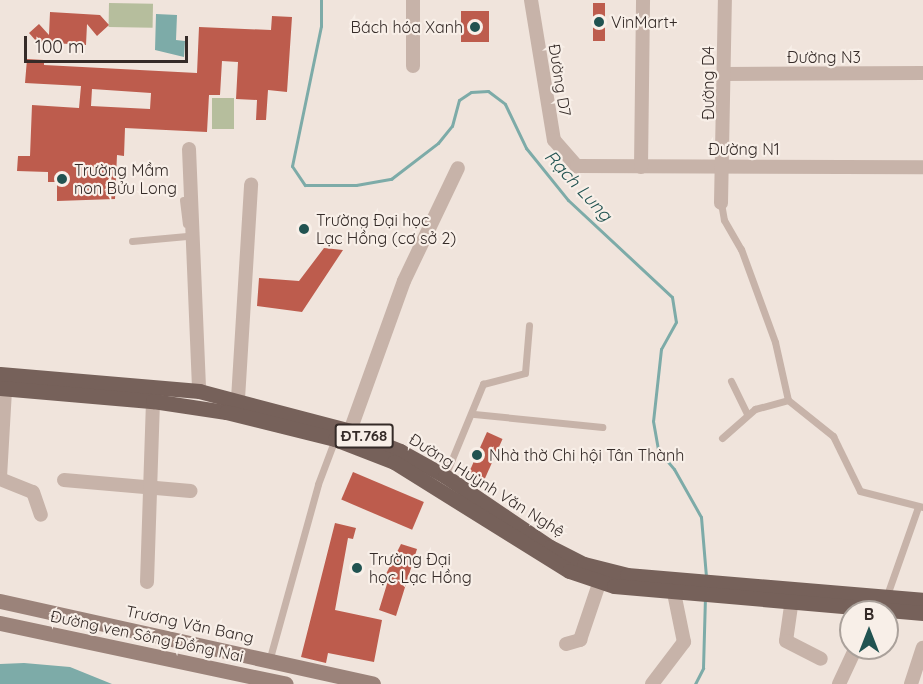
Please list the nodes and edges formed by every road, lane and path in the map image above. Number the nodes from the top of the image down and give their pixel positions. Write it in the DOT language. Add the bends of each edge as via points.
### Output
graph roads {
  1 [pos="413,0"];
  2 [pos="531,0"];
  3 [pos="643,0"];
  4 [pos="725,0"];
  5 [pos="413,66"];
  6 [pos="923,73"];
  7 [pos="725,74"];
  8 [pos="189,149"];
  9 [pos="567,160"];
  10 [pos="724,165"];
  11 [pos="641,167"];
  12 [pos="923,167"];
  13 [pos="458,168"];
  14 [pos="251,184"];
  15 [pos="183,200"];
  16 [pos="721,203"];
  17 [pos="187,236"];
  18 [pos="132,241"];
  19 [pos="194,252"];
  20 [pos="529,325"];
  21 [pos="0,374"];
  22 [pos="731,381"];
  23 [pos="3,388"];
  24 [pos="199,391"];
  25 [pos="238,399"];
  26 [pos="788,400"];
  27 [pos="153,401"];
  28 [pos="474,414"];
  29 [pos="747,414"];
  30 [pos="602,427"];
  31 [pos="350,431"];
  32 [pos="722,438"];
  33 [pos="335,439"];
  34 [pos="397,456"];
  35 [pos="445,476"];
  36 [pos="0,478"];
  37 [pos="64,480"];
  38 [pos="150,489"];
  39 [pos="191,491"];
  40 [pos="921,507"];
  41 [pos="41,515"];
  42 [pos="600,581"];
  43 [pos="147,582"];
  44 [pos="706,589"];
  45 [pos="674,593"];
  46 [pos="887,594"];
  47 [pos="792,599"];
  48 [pos="923,600"];
  49 [pos="0,601"];
  50 [pos="839,605"];
  51 [pos="899,611"];
  52 [pos="923,613"];
  53 [pos="0,623"];
  54 [pos="566,644"];
  55 [pos="923,648"];
  56 [pos="272,654"];
  57 [pos="821,659"];
  58 [pos="850,660"];
  59 [pos="286,684"];
  60 [pos="373,684"];
  61 [pos="652,684"];
  62 [pos="839,684"];
  63 [pos="911,684"];
  1 -- 5 [label="street"];
  2 -- 9 [label="street, Đường D7" via="544,98 554,140"];
  3 -- 11 [label="street"];
  4 -- 7 [label="street, Đường D4"];
  6 -- 7 [label="street, Đường N3"];
  7 -- 10 [label="street, Đường D4"];
  8 -- 19 [label="street"];
  9 -- 11 [label="street, Đường N1" via="578,166"];
  10 -- 11 [label="street, Đường N1"];
  10 -- 12 [label="street, Đường N1"];
  10 -- 16 [label="street, Đường D4"];
  13 -- 31 [label="street" via="404,281"];
  14 -- 25 [label="street"];
  15 -- 17 [label="lane"];
  16 -- 26 [label="lane" via="775,342"];
  17 -- 18 [label="lane"];
  17 -- 19 [label="lane"];
  19 -- 24 [label="street"];
  20 -- 28 [label="lane" via="525,373 483,384"];
  21 -- 24 [label="main road, Đường Huỳnh Văn Nghệ / ĐT.768"];
  22 -- 29 [label="lane"];
  23 -- 27 [label="main road, Đường Huỳnh Văn Nghệ / ĐT.768"];
  23 -- 36 [label="street"];
  24 -- 25 [label="main road, Đường Huỳnh Văn Nghệ / ĐT.768"];
  25 -- 31 [label="main road, Đường Huỳnh Văn Nghệ / ĐT.768"];
  26 -- 29 [label="lane"];
  26 -- 40 [label="lane" via="833,436 860,491"];
  27 -- 33 [label="main road, Đường Huỳnh Văn Nghệ / ĐT.768" via="226,412"];
  27 -- 38 [label="street"];
  28 -- 30 [label="lane"];
  28 -- 35 [label="lane"];
  29 -- 32 [label="lane"];
  31 -- 34 [label="main road, Đường Huỳnh Văn Nghệ / ĐT.768"];
  33 -- 34 [label="main road, Đường Huỳnh Văn Nghệ / ĐT.768"];
  33 -- 56 [label="lane" via="318,484"];
  34 -- 35 [label="main road, Đường Huỳnh Văn Nghệ / ĐT.768"];
  34 -- 42 [label="main road, Đường Huỳnh Văn Nghệ / ĐT.768" via="540,555"];
  35 -- 44 [label="main road, Đường Huỳnh Văn Nghệ / ĐT.768" via="550,547 584,564"];
  36 -- 41 [label="street" via="33,492"];
  37 -- 38 [label="street"];
  38 -- 39 [label="street"];
  38 -- 43 [label="street"];
  40 -- 46 [label="lane"];
  42 -- 45 [label="main road, Đường Huỳnh Văn Nghệ / ĐT.768"];
  42 -- 54 [label="street" via="580,640"];
  44 -- 45 [label="main road, Đường Huỳnh Văn Nghệ / ĐT.768"];
  44 -- 46 [label="main road, Đường Huỳnh Văn Nghệ / ĐT.768"];
  44 -- 47 [label="main road, Đường Huỳnh Văn Nghệ / ĐT.768"];
  45 -- 61 [label="street" via="684,642"];
  46 -- 48 [label="main road, Đường Huỳnh Văn Nghệ / ĐT.768"];
  47 -- 50 [label="main road, Đường Huỳnh Văn Nghệ / ĐT.768"];
  47 -- 57 [label="street" via="786,641"];
  49 -- 60 [label="main road, Trương Văn Bang"];
  51 -- 52 [label="main road, Đường Huỳnh Văn Nghệ / ĐT.768"];
  53 -- 59 [label="main road, Đường ven Sông Đồng Nai"];
  55 -- 63 [label="street"];
  58 -- 62 [label="street"];
}
